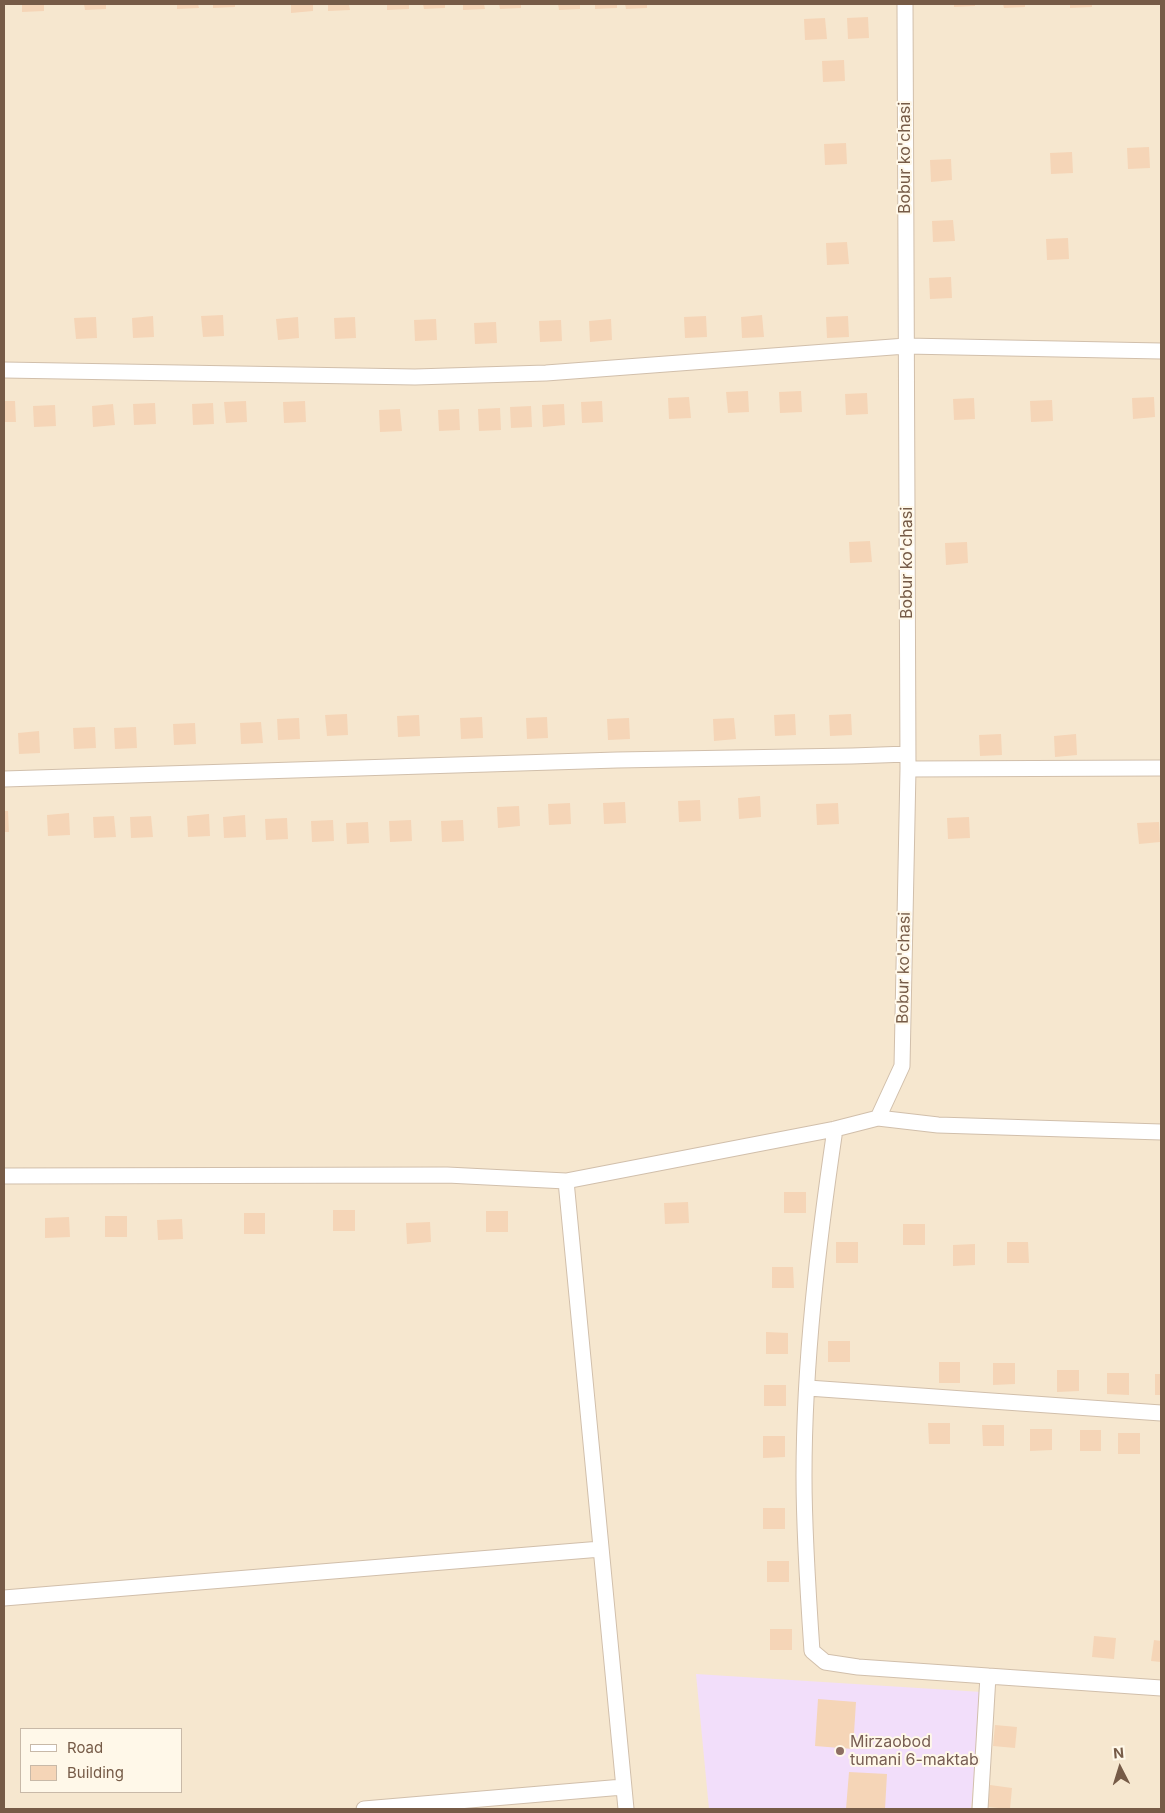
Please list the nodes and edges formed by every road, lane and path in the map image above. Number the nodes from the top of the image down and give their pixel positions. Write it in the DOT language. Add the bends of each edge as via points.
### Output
graph roads {
  1 [pos="905,4"];
  2 [pos="906,346"];
  3 [pos="1161,351"];
  4 [pos="4,370"];
  5 [pos="908,754"];
  6 [pos="1161,768"];
  7 [pos="908,769"];
  8 [pos="4,779"];
  9 [pos="878,1118"];
  10 [pos="835,1129"];
  11 [pos="1161,1132"];
  12 [pos="4,1176"];
  13 [pos="566,1181"];
  14 [pos="808,1388"];
  15 [pos="1161,1413"];
  16 [pos="601,1549"];
  17 [pos="4,1598"];
  18 [pos="988,1676"];
  19 [pos="1161,1688"];
  20 [pos="623,1786"];
  21 [pos="364,1809"];
  22 [pos="626,1809"];
  23 [pos="980,1809"];
  1 -- 2 [label="street, Bobur ko'chasi"];
  2 -- 3 [label="street"];
  2 -- 4 [label="street" via="546,373 415,377"];
  2 -- 5 [label="street, Bobur ko'chasi"];
  5 -- 7 [label="street, Bobur ko'chasi"];
  5 -- 8 [label="street"];
  6 -- 7 [label="street"];
  7 -- 9 [label="street, Bobur ko'chasi" via="902,1066"];
  9 -- 10 [label="street"];
  9 -- 11 [label="street" via="938,1125"];
  10 -- 13 [label="street"];
  10 -- 14 [label="street" via="815,1292"];
  12 -- 13 [label="street" via="446,1175"];
  13 -- 16 [label="street"];
  14 -- 15 [label="street"];
  14 -- 18 [label="street" via="804,1476 812,1651 825,1662 858,1667"];
  16 -- 17 [label="street"];
  16 -- 20 [label="street"];
  18 -- 19 [label="street"];
  18 -- 23 [label="street"];
  20 -- 21 [label="street"];
  20 -- 22 [label="street"];
}
